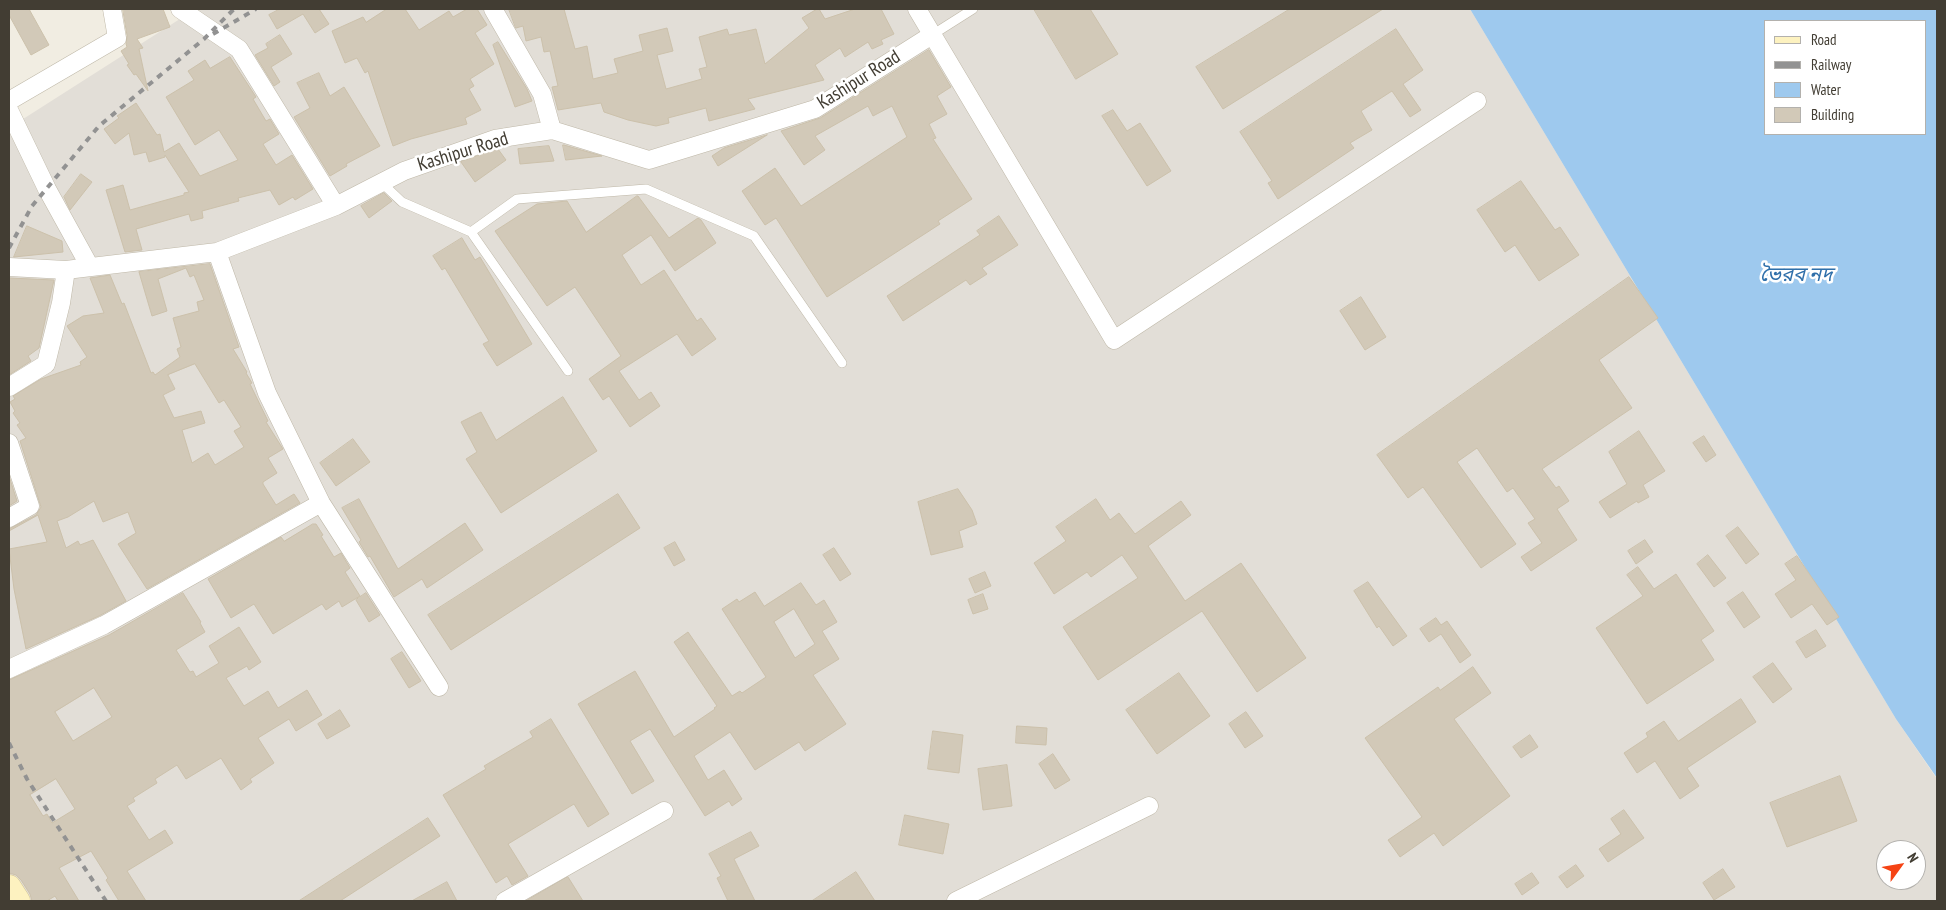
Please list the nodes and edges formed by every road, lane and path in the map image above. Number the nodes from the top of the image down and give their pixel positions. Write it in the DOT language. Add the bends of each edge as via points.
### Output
graph roads {
  1 [pos="112,9"];
  2 [pos="180,9"];
  3 [pos="492,9"];
  4 [pos="917,9"];
  5 [pos="973,9"];
  6 [pos="932,35"];
  7 [pos="9,101"];
  8 [pos="1477,101"];
  9 [pos="9,110"];
  10 [pos="552,130"];
  11 [pos="382,182"];
  12 [pos="336,206"];
  13 [pos="471,232"];
  14 [pos="217,252"];
  15 [pos="9,267"];
  16 [pos="90,268"];
  17 [pos="66,270"];
  18 [pos="842,362"];
  19 [pos="568,371"];
  20 [pos="9,387"];
  21 [pos="9,443"];
  22 [pos="321,503"];
  23 [pos="9,518"];
  24 [pos="9,670"];
  25 [pos="439,687"];
  26 [pos="1149,806"];
  27 [pos="664,811"];
  28 [pos="9,887"];
  29 [pos="18,901"];
  30 [pos="505,901"];
  31 [pos="956,901"];
  1 -- 7 [label="street" via="117,38"];
  2 -- 12 [label="street" via="239,49"];
  3 -- 10 [label="street" via="542,94"];
  4 -- 6 [label="street"];
  5 -- 6 [label="lane"];
  6 -- 8 [label="street" via="1114,340"];
  6 -- 10 [label="street, Kashipur Road" via="815,109 649,160"];
  9 -- 16 [label="street"];
  10 -- 11 [label="street, Kashipur Road" via="495,139"];
  11 -- 12 [label="street, Kashipur Road"];
  11 -- 13 [label="lane" via="402,202"];
  12 -- 14 [label="street, Kashipur Road"];
  13 -- 18 [label="lane" via="517,199 646,188 754,236"];
  13 -- 19 [label="lane"];
  14 -- 16 [label="street, Kashipur Road"];
  14 -- 22 [label="street" via="268,393"];
  15 -- 17 [label="street, Kashipur Road"];
  16 -- 17 [label="street, Kashipur Road"];
  17 -- 20 [label="street" via="46,364"];
  21 -- 23 [label="street" via="30,506"];
  22 -- 24 [label="street" via="104,625"];
  22 -- 25 [label="street"];
  26 -- 31 [label="street"];
  27 -- 30 [label="street"];
  28 -- 29 [label="main road"];
}
